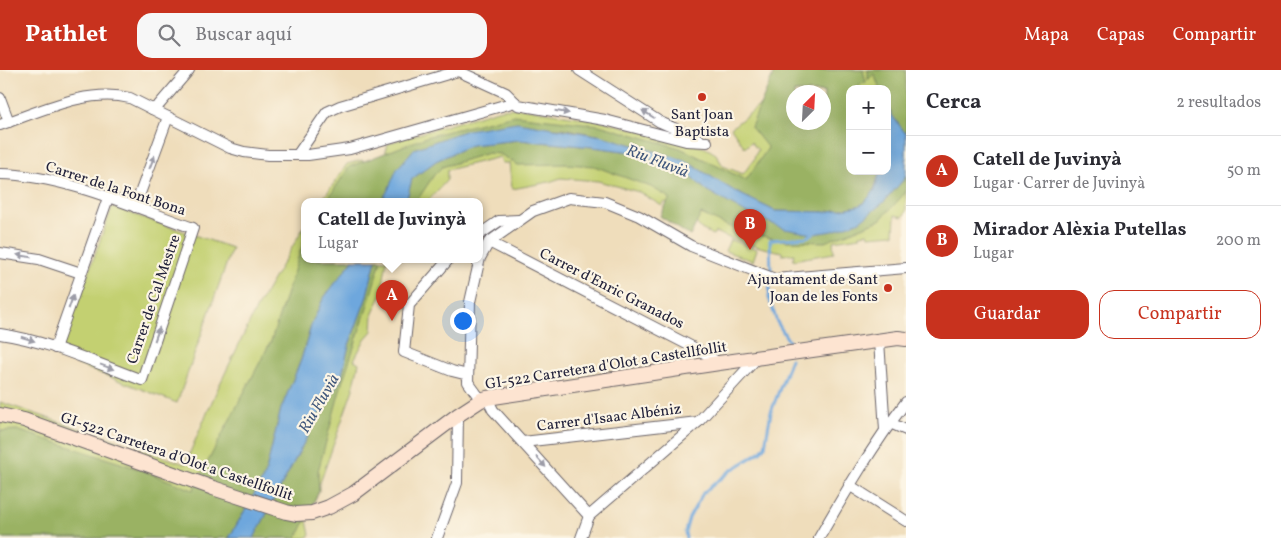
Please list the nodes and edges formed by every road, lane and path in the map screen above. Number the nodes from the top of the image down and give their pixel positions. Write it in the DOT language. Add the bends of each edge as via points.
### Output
graph roads {
  1 [pos="189,70"];
  2 [pos="580,70"];
  3 [pos="0,98"];
  4 [pos="515,102"];
  5 [pos="152,109"];
  6 [pos="168,117"];
  7 [pos="4,124"];
  8 [pos="298,154"];
  9 [pos="0,174"];
  10 [pos="108,198"];
  11 [pos="135,207"];
  12 [pos="520,220"];
  13 [pos="194,228"];
  14 [pos="483,232"];
  15 [pos="489,242"];
  16 [pos="0,253"];
  17 [pos="483,253"];
  18 [pos="445,263"];
  19 [pos="479,263"];
  20 [pos="906,268"];
  21 [pos="81,273"];
  22 [pos="0,334"];
  23 [pos="906,338"];
  24 [pos="879,341"];
  25 [pos="55,348"];
  26 [pos="757,358"];
  27 [pos="719,363"];
  28 [pos="468,375"];
  29 [pos="484,399"];
  30 [pos="906,402"];
  31 [pos="0,415"];
  32 [pos="458,415"];
  33 [pos="698,422"];
  34 [pos="887,426"];
  35 [pos="906,430"];
  36 [pos="523,442"];
  37 [pos="849,485"];
  38 [pos="589,516"];
  39 [pos="906,521"];
  40 [pos="438,538"];
  41 [pos="581,538"];
  42 [pos="819,538"];
  1 -- 5 [label="street"];
  4 -- 2 [label="street, one-way" via="686,141 707,142 660,122"];
  3 -- 7 [label="street"];
  4 -- 8 [label="street" via="350,150"];
  4 -- 8 [label="street" via="506,93 458,71 326,112"];
  5 -- 6 [label="street"];
  5 -- 7 [label="street" via="130,98 97,96 78,98"];
  6 -- 8 [label="street" via="244,152"];
  11 -- 6 [label="street, one-way"];
  9 -- 10 [label="street, Carrer de la Font Bona" via="30,176"];
  10 -- 11 [label="street, Carrer de la Font Bona"];
  10 -- 21 [label="street"];
  11 -- 13 [label="street, Carrer de la Font Bona"];
  12 -- 14 [label="street" via="499,221"];
  12 -- 15 [label="street"];
  12 -- 20 [label="street" via="533,211 569,198 605,202 639,216 691,246 775,279"];
  25 -- 13 [label="street, Carrer de Cal Mestre, one-way" via="142,380"];
  15 -- 17 [label="street"];
  15 -- 27 [label="street, Carrer d'Enric Granados"];
  21 -- 16 [label="street, one-way" via="39,259"];
  18 -- 28 [label="street" via="409,305 404,352"];
  19 -- 28 [label="street" via="470,302"];
  25 -- 21 [label="street, one-way"];
  22 -- 25 [label="street, one-way" via="18,336"];
  23 -- 24 [label="street, GI-522 Carretera d'Olot a Castellfollit"];
  24 -- 26 [label="street, GI-522 Carretera d'Olot a Castellfollit"];
  24 -- 34 [label="street"];
  26 -- 27 [label="street, GI-522 Carretera d'Olot a Castellfollit"];
  26 -- 33 [label="street"];
  27 -- 29 [label="street, GI-522 Carretera d'Olot a Castellfollit"];
  28 -- 29 [label="street" via="468,382"];
  29 -- 32 [label="street, GI-522 Carretera d'Olot a Castellfollit"];
  29 -- 36 [label="street"];
  30 -- 34 [label="street"];
  31 -- 32 [label="street, GI-522 Carretera d'Olot a Castellfollit" via="24,420 213,488 296,514 319,511 353,494"];
  32 -- 40 [label="street" via="457,483"];
  33 -- 36 [label="street, Carrer d'Isaac Albéniz"];
  33 -- 38 [label="street"];
  34 -- 35 [label="street"];
  34 -- 37 [label="street"];
  36 -- 38 [label="street, one-way"];
  37 -- 39 [label="street"];
  37 -- 42 [label="street"];
  38 -- 41 [label="street"];
}
